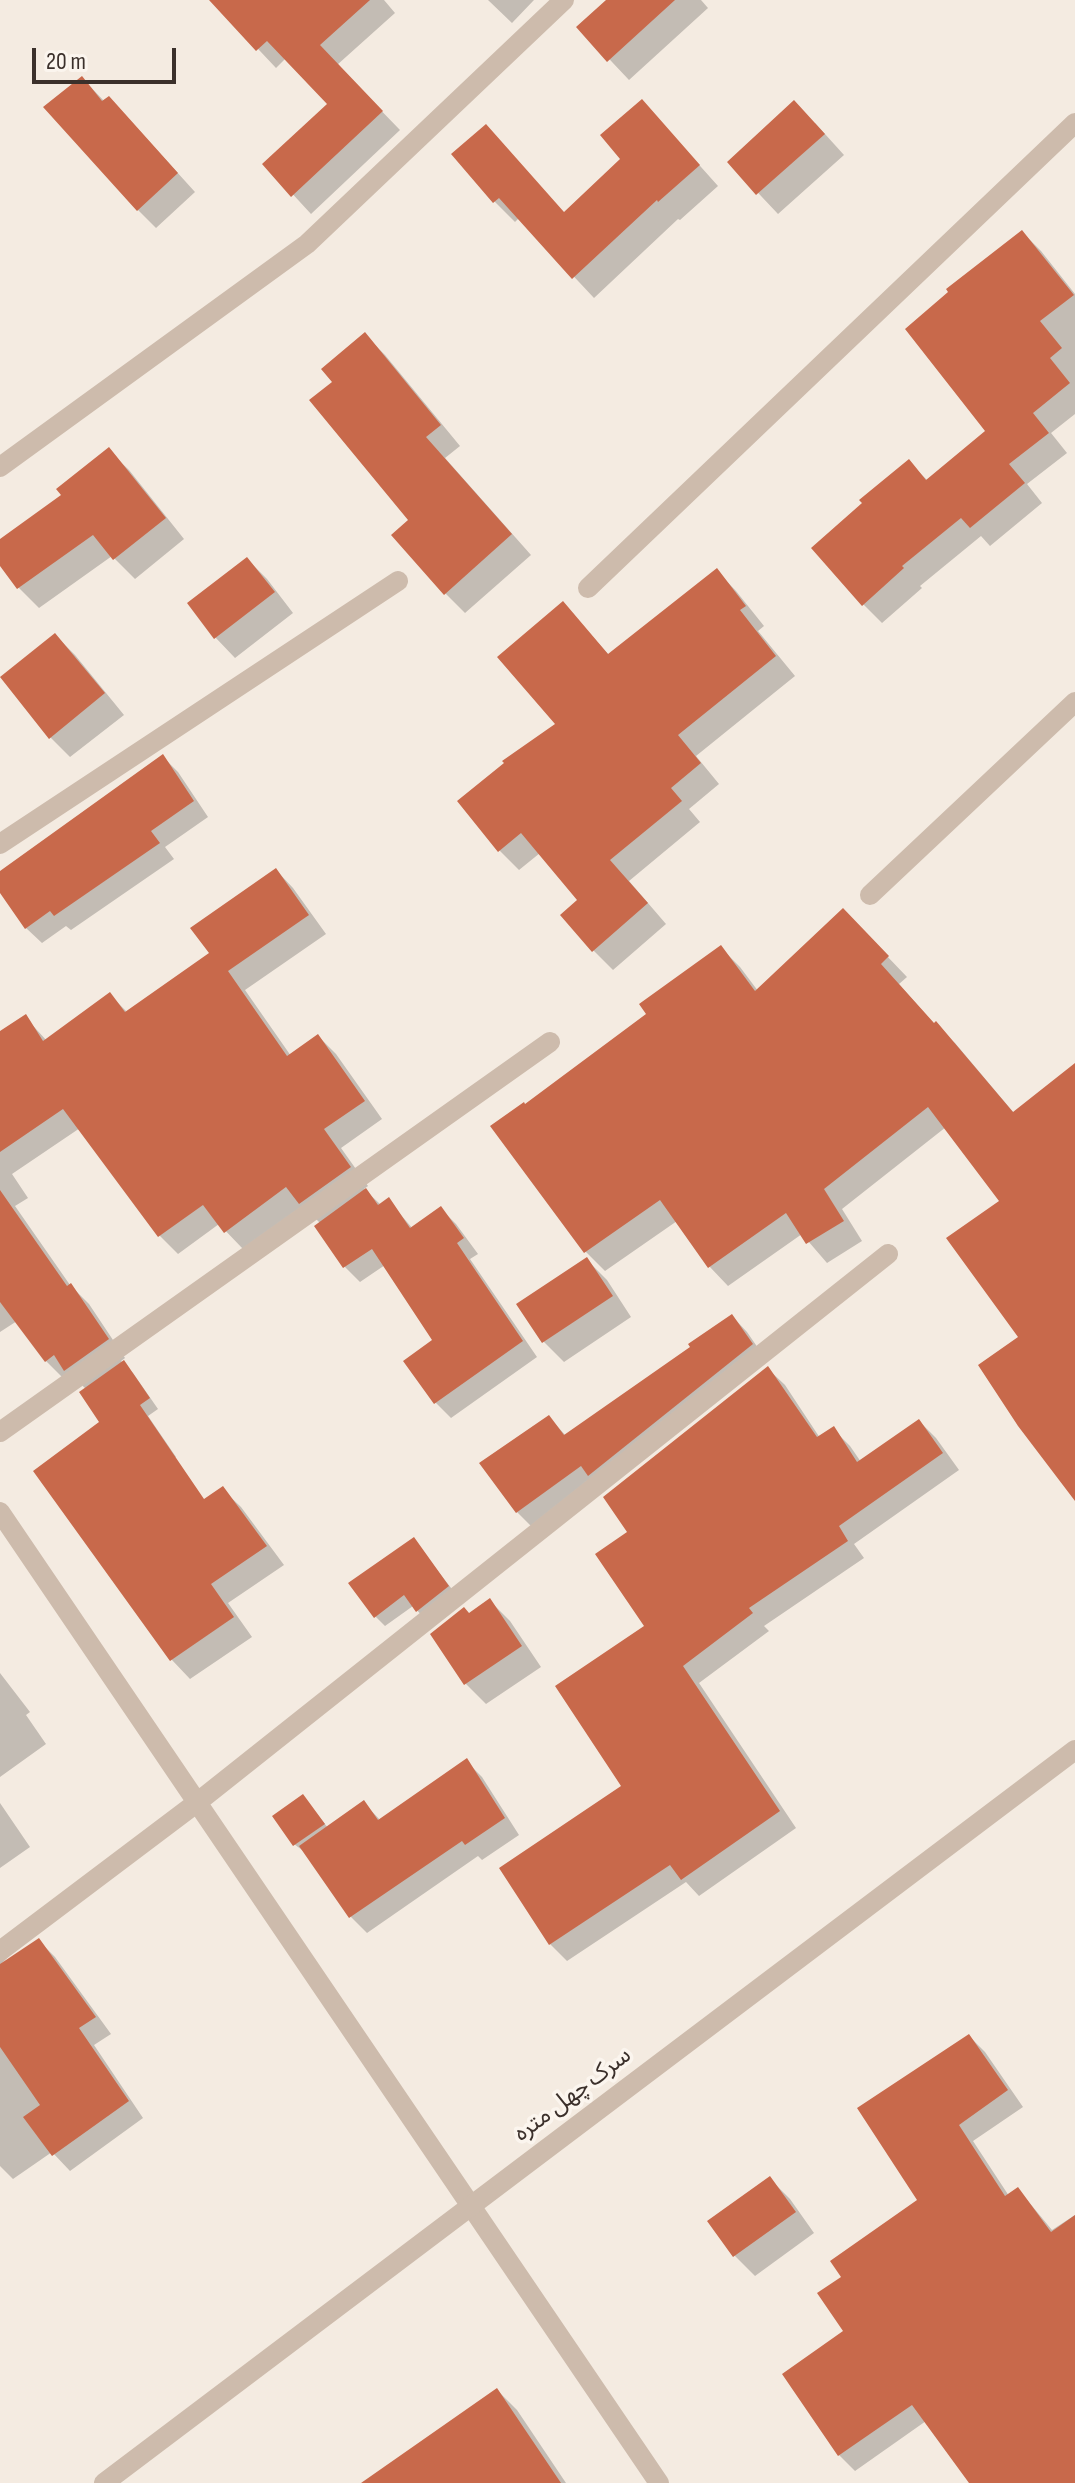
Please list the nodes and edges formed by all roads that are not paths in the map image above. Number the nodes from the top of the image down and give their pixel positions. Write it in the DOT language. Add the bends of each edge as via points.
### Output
graph roads {
  1 [pos="564,0"];
  2 [pos="1075,123"];
  3 [pos="0,467"];
  4 [pos="398,581"];
  5 [pos="588,588"];
  6 [pos="1075,702"];
  7 [pos="0,844"];
  8 [pos="870,895"];
  9 [pos="550,1042"];
  10 [pos="888,1254"];
  11 [pos="0,1432"];
  12 [pos="0,1512"];
  13 [pos="1075,1750"];
  14 [pos="199,1801"];
  15 [pos="0,1951"];
  16 [pos="471,2204"];
  17 [pos="104,2483"];
  18 [pos="659,2483"];
  1 -- 3 [label="street" via="307,244"];
  2 -- 5 [label="street"];
  4 -- 7 [label="street"];
  6 -- 8 [label="street"];
  9 -- 11 [label="street"];
  10 -- 14 [label="street"];
  12 -- 14 [label="street"];
  13 -- 16 [label="street, سرک چهل متره"];
  14 -- 15 [label="street"];
  14 -- 16 [label="street"];
  16 -- 17 [label="street, سرک چهل متره"];
  16 -- 18 [label="street"];
}
